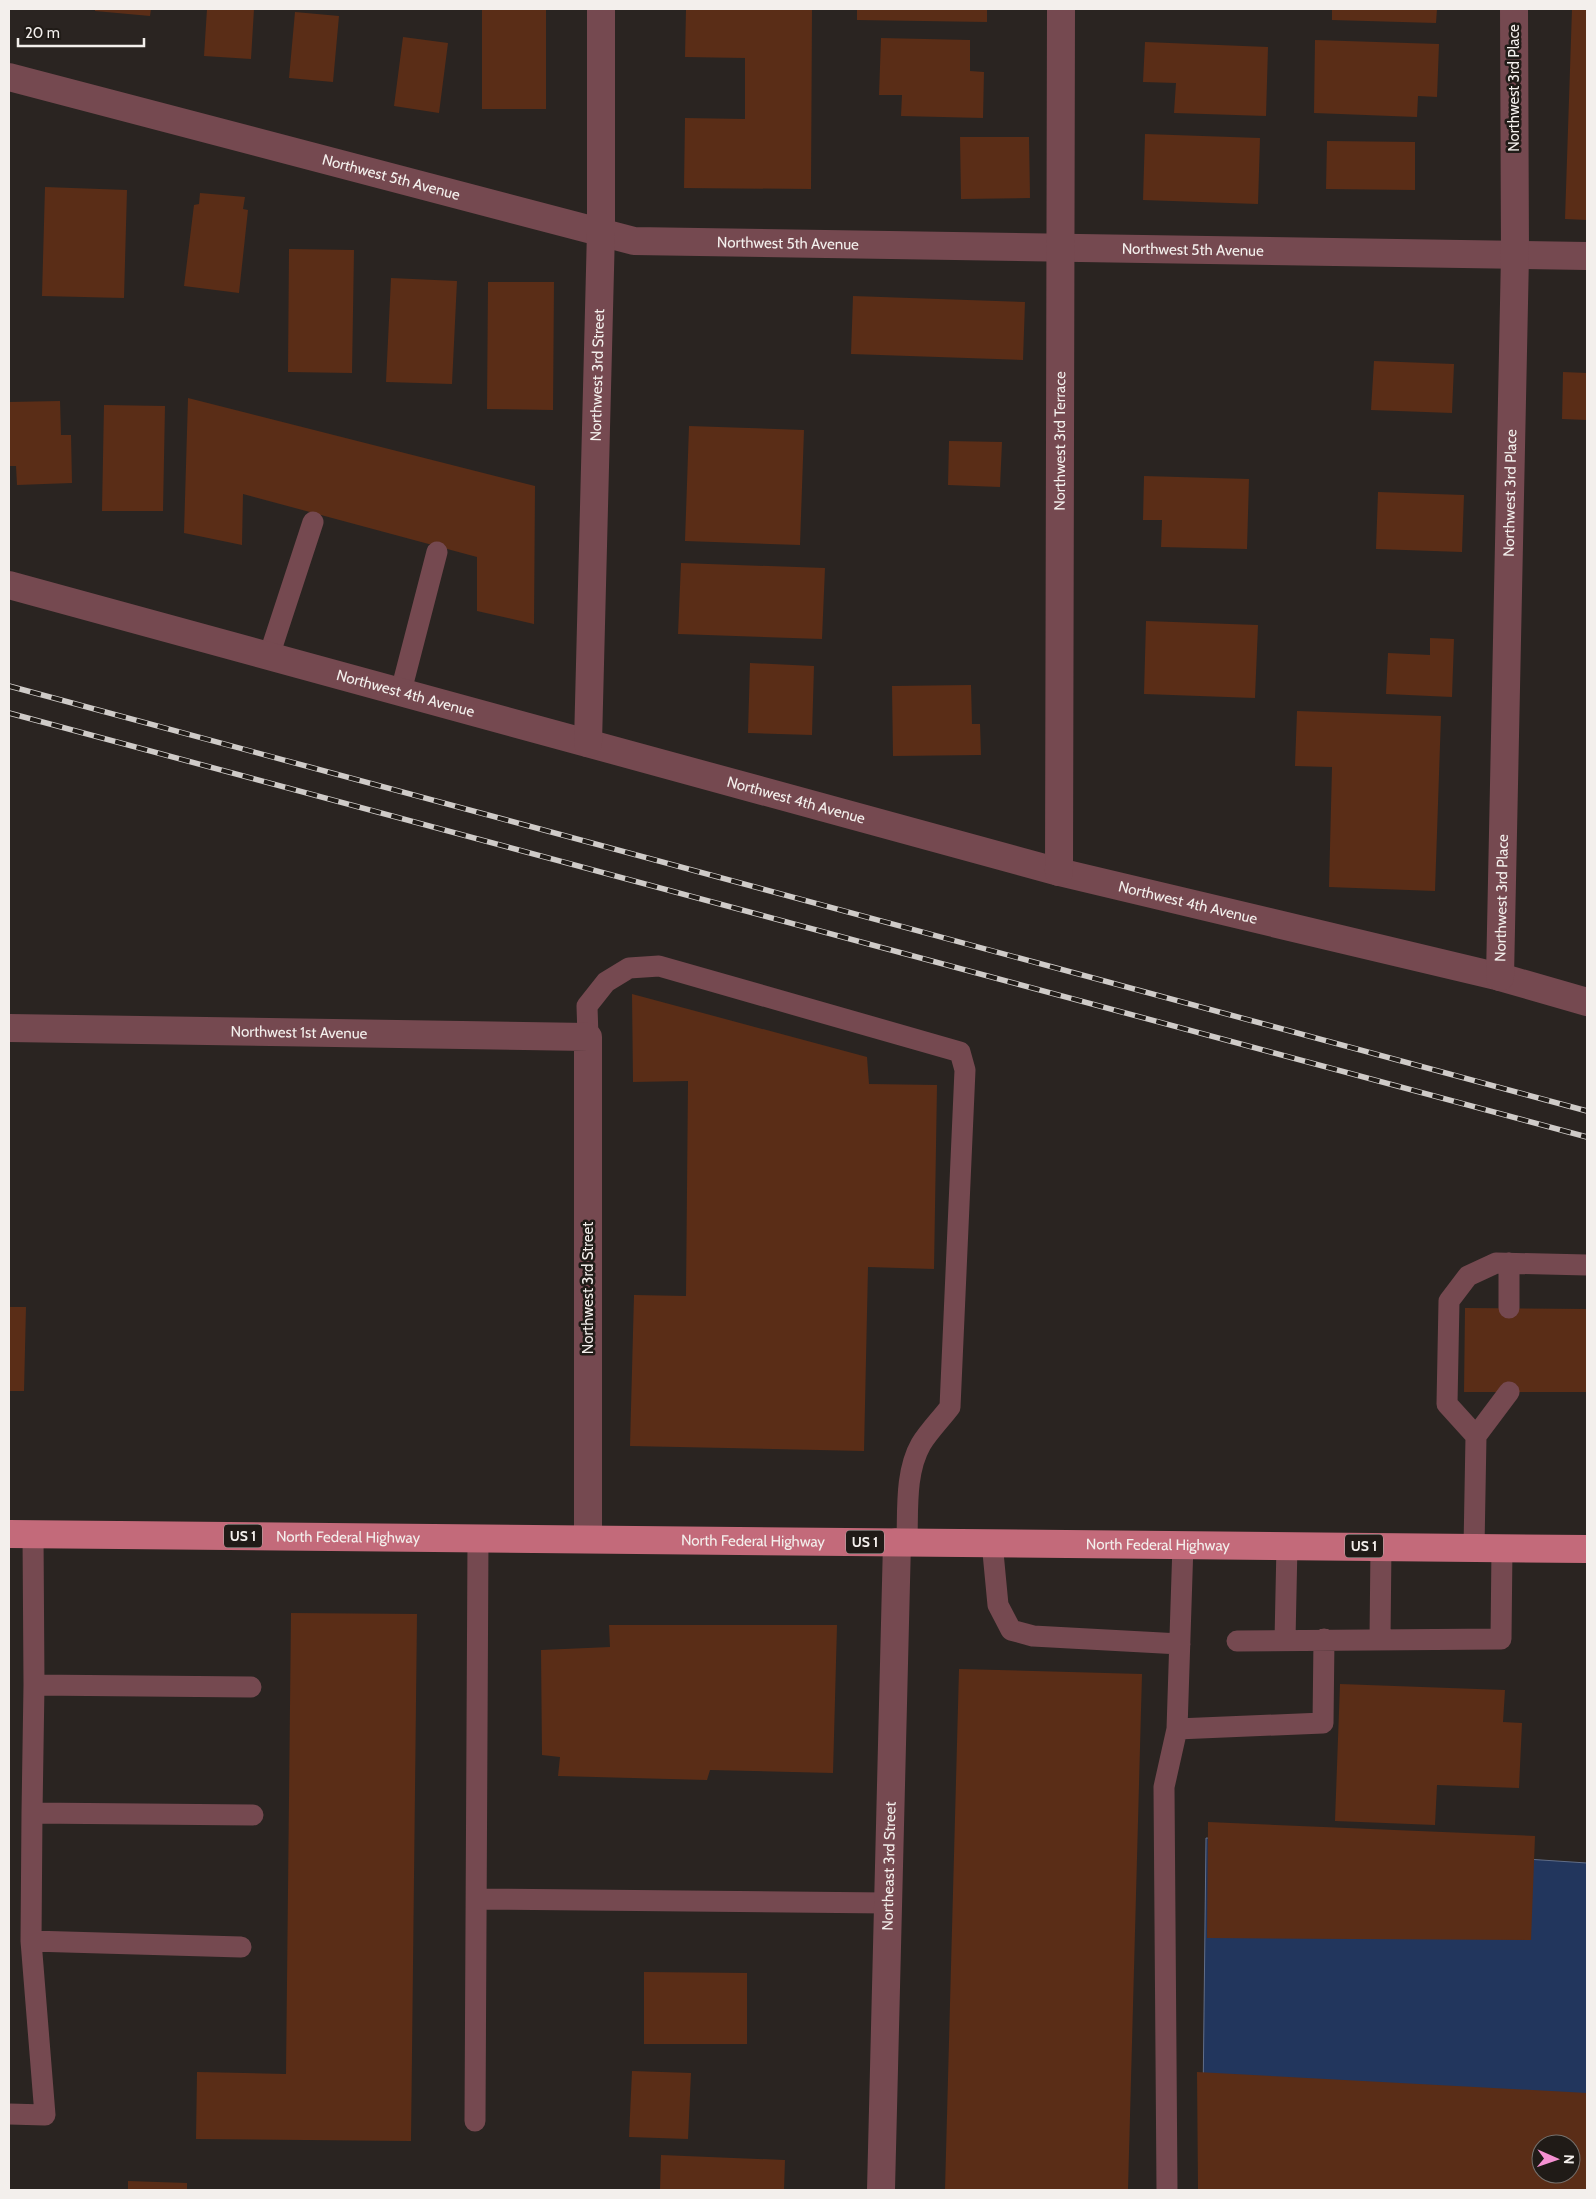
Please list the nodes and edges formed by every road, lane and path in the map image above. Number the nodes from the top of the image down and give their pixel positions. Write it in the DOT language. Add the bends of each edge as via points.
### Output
graph roads {
  1 [pos="601,9"];
  2 [pos="1061,9"];
  3 [pos="1514,9"];
  4 [pos="9,77"];
  5 [pos="601,231"];
  6 [pos="1062,249"];
  7 [pos="1515,255"];
  8 [pos="1587,256"];
  9 [pos="313,522"];
  10 [pos="437,552"];
  11 [pos="9,585"];
  12 [pos="269,656"];
  13 [pos="401,691"];
  14 [pos="588,743"];
  15 [pos="1059,872"];
  16 [pos="1500,977"];
  17 [pos="1587,1002"];
  18 [pos="9,1028"];
  19 [pos="588,1037"];
  20 [pos="1509,1263"];
  21 [pos="1587,1265"];
  22 [pos="1509,1308"];
  23 [pos="1509,1392"];
  24 [pos="1476,1436"];
  25 [pos="21,1534"];
  26 [pos="478,1538"];
  27 [pos="588,1539"];
  28 [pos="902,1541"];
  29 [pos="992,1542"];
  30 [pos="1183,1544"];
  31 [pos="1288,1546"];
  32 [pos="1381,1546"];
  33 [pos="1474,1548"];
  34 [pos="1502,1548"];
  35 [pos="1587,1548"];
  36 [pos="1324,1639"];
  37 [pos="1380,1639"];
  38 [pos="1285,1640"];
  39 [pos="1237,1641"];
  40 [pos="1180,1644"];
  41 [pos="34,1685"];
  42 [pos="251,1687"];
  43 [pos="1177,1729"];
  44 [pos="32,1813"];
  45 [pos="253,1815"];
  46 [pos="477,1899"];
  47 [pos="888,1903"];
  48 [pos="31,1941"];
  49 [pos="241,1947"];
  50 [pos="9,2114"];
  51 [pos="475,2121"];
  52 [pos="881,2190"];
  53 [pos="1167,2190"];
  1 -- 5 [label="street, Northwest 3rd Street"];
  2 -- 6 [label="street, Northwest 3rd Terrace"];
  3 -- 7 [label="street, Northwest 3rd Place"];
  4 -- 5 [label="street, Northwest 5th Avenue"];
  5 -- 6 [label="street, Northwest 5th Avenue" via="634,241 665,243"];
  5 -- 14 [label="street, Northwest 3rd Street"];
  6 -- 7 [label="street, Northwest 5th Avenue"];
  6 -- 15 [label="street, Northwest 3rd Terrace"];
  7 -- 8 [label="street, Northwest 5th Avenue"];
  7 -- 16 [label="street, Northwest 3rd Place"];
  9 -- 12 [label="lane"];
  10 -- 13 [label="lane"];
  11 -- 12 [label="street, Northwest 4th Avenue"];
  12 -- 13 [label="street, Northwest 4th Avenue"];
  13 -- 14 [label="street, Northwest 4th Avenue"];
  14 -- 15 [label="street, Northwest 4th Avenue"];
  15 -- 16 [label="street, Northwest 4th Avenue"];
  16 -- 17 [label="street, Northwest 4th Avenue"];
  18 -- 19 [label="street, Northwest 1st Avenue"];
  19 -- 27 [label="street, Northwest 3rd Street"];
  19 -- 28 [label="lane" via="587,1006 606,982 630,968 659,966 960,1052 965,1070 950,1407 921,1445 910,1477"];
  20 -- 21 [label="lane"];
  20 -- 22 [label="lane"];
  20 -- 24 [label="lane" via="1496,1263 1468,1276 1449,1301 1447,1404"];
  23 -- 24 [label="lane"];
  24 -- 33 [label="lane"];
  25 -- 26 [label="main road, North Federal Highway / US 1"];
  25 -- 41 [label="lane"];
  26 -- 27 [label="main road, North Federal Highway / US 1"];
  26 -- 46 [label="lane"];
  27 -- 28 [label="main road, North Federal Highway / US 1"];
  28 -- 29 [label="main road, North Federal Highway / US 1"];
  28 -- 47 [label="street, Northeast 3rd Street"];
  29 -- 30 [label="main road, North Federal Highway / US 1"];
  29 -- 40 [label="lane" via="998,1605 1011,1630 1033,1636"];
  30 -- 31 [label="main road, North Federal Highway / US 1"];
  30 -- 40 [label="lane"];
  31 -- 32 [label="main road, North Federal Highway / US 1"];
  31 -- 38 [label="lane"];
  32 -- 33 [label="main road, North Federal Highway / US 1"];
  32 -- 37 [label="lane"];
  33 -- 34 [label="main road, North Federal Highway / US 1"];
  34 -- 35 [label="main road, North Federal Highway / US 1"];
  34 -- 37 [label="lane" via="1501,1639"];
  36 -- 37 [label="lane"];
  36 -- 38 [label="lane"];
  36 -- 43 [label="lane" via="1323,1723"];
  38 -- 39 [label="lane"];
  40 -- 43 [label="lane"];
  41 -- 42 [label="lane"];
  41 -- 44 [label="lane"];
  43 -- 53 [label="lane" via="1164,1788"];
  44 -- 45 [label="lane"];
  44 -- 48 [label="lane"];
  46 -- 47 [label="lane"];
  46 -- 51 [label="lane"];
  47 -- 52 [label="street, Northeast 3rd Street"];
  48 -- 49 [label="lane"];
  48 -- 50 [label="lane" via="46,2115"];
}
